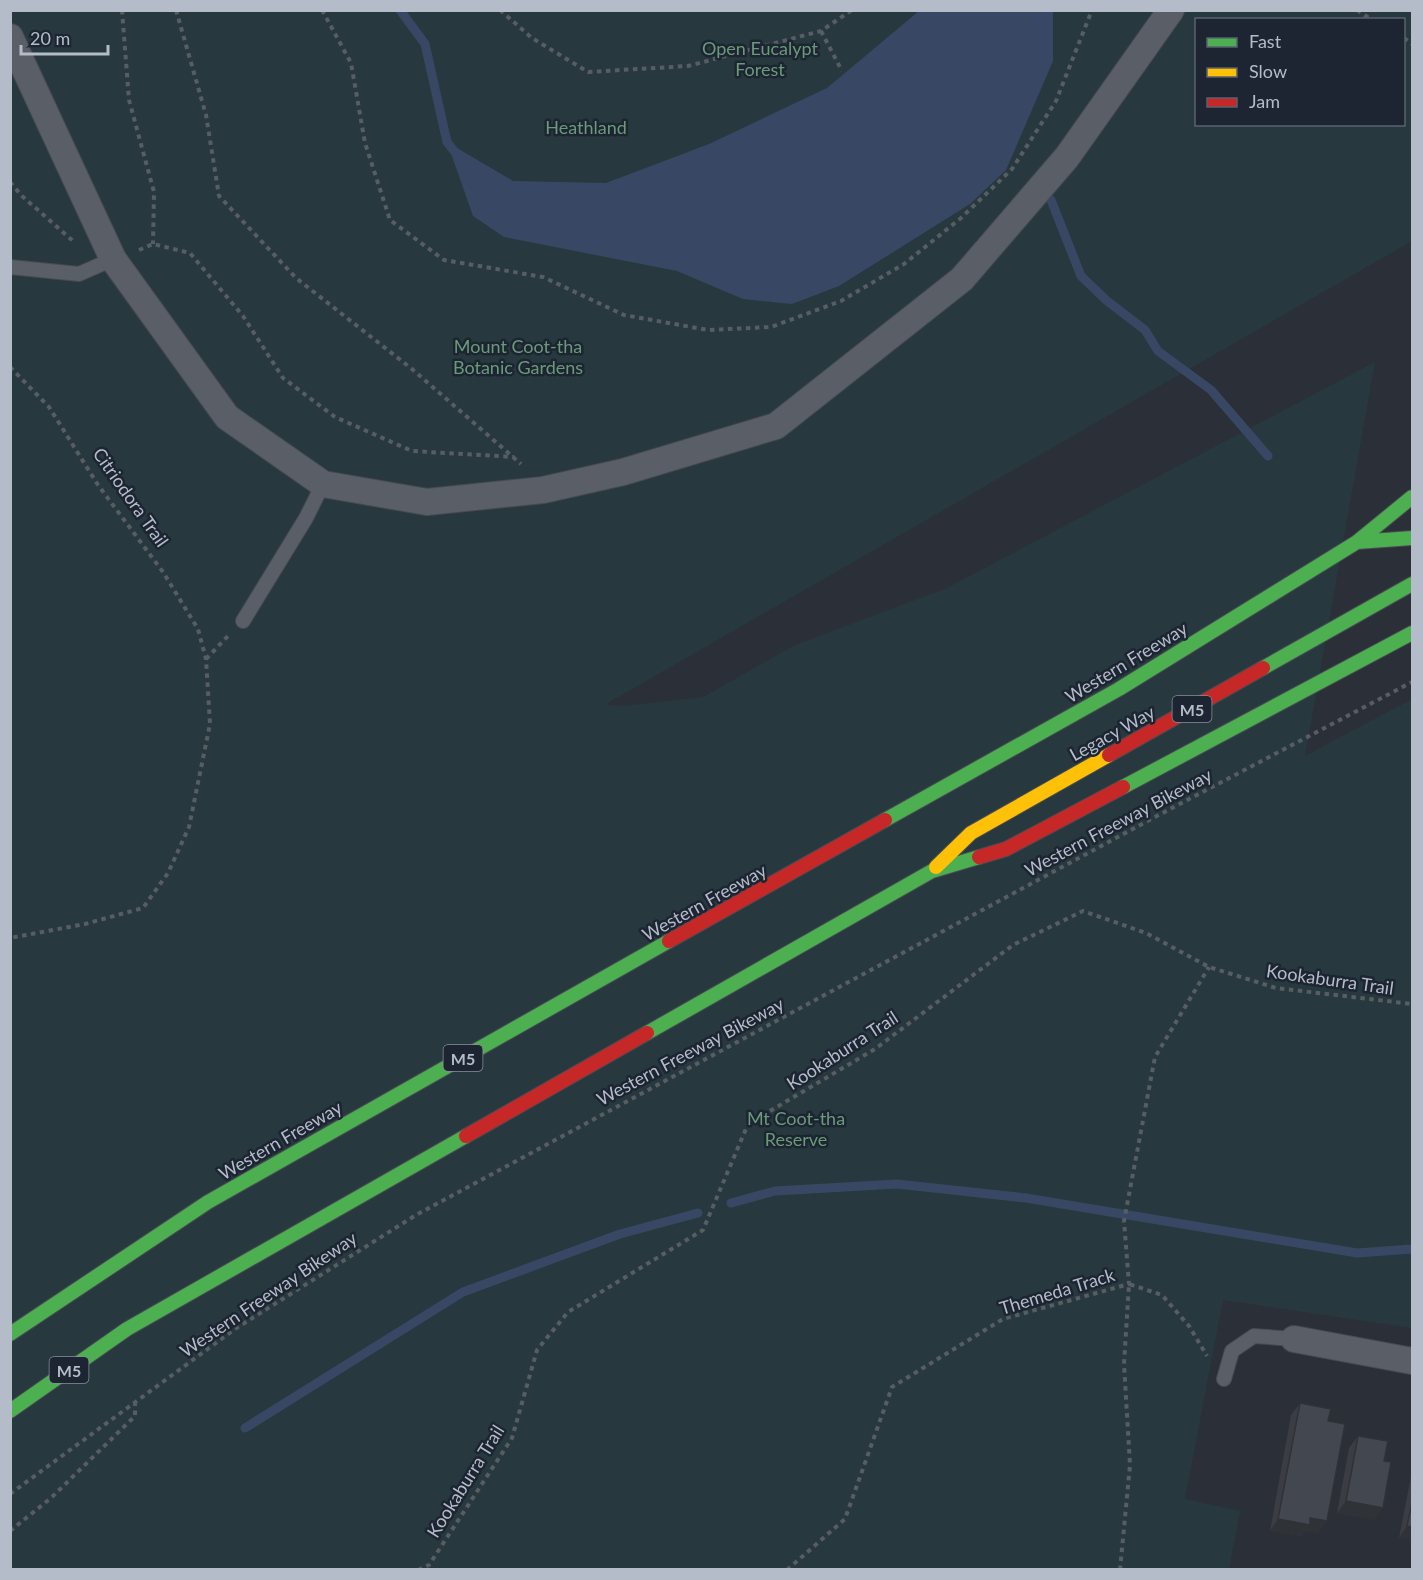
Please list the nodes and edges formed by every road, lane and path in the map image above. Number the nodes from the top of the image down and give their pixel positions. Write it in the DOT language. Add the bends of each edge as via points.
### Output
graph roads {
  1 [pos="122,10"];
  2 [pos="176,10"];
  3 [pos="322,10"];
  4 [pos="500,10"];
  5 [pos="852,10"];
  6 [pos="1092,10"];
  7 [pos="1171,10"];
  8 [pos="821,31"];
  9 [pos="10,36"];
  10 [pos="842,71"];
  11 [pos="10,182"];
  12 [pos="153,244"];
  13 [pos="106,262"];
  14 [pos="10,267"];
  15 [pos="10,367"];
  16 [pos="515,458"];
  17 [pos="323,484"];
  18 [pos="543,490"];
  19 [pos="1413,497"];
  20 [pos="1413,538"];
  21 [pos="1357,542"];
  22 [pos="1413,584"];
  23 [pos="243,621"];
  24 [pos="1413,633"];
  25 [pos="206,659"];
  26 [pos="1413,682"];
  27 [pos="932,872"];
  28 [pos="10,938"];
  29 [pos="1209,967"];
  30 [pos="1413,1004"];
  31 [pos="1129,1284"];
  32 [pos="10,1334"];
  33 [pos="1294,1339"];
  34 [pos="1413,1361"];
  35 [pos="1224,1379"];
  36 [pos="135,1402"];
  37 [pos="10,1411"];
  38 [pos="10,1494"];
  39 [pos="10,1531"];
  40 [pos="418,1569"];
  41 [pos="787,1569"];
  42 [pos="1120,1569"];
  1 -- 12 [label="path" via="129,100 154,192"];
  2 -- 16 [label="path" via="206,115 219,196 296,278 412,369"];
  3 -- 6 [label="path" via="351,63 365,143 390,220 444,260 543,277 624,315 708,330 771,327 841,301 904,264 961,218 1012,169 1056,101"];
  4 -- 8 [label="path" via="532,38 588,72 688,66"];
  5 -- 8 [label="path"];
  7 -- 18 [label="street" via="1067,157 962,279 776,426 623,472"];
  8 -- 10 [label="path"];
  9 -- 13 [label="street"];
  11 -- 13 [label="path" via="21,196"];
  12 -- 13 [label="path"];
  12 -- 16 [label="path" via="190,253 243,316 283,378 335,417 412,451"];
  13 -- 14 [label="lane" via="79,274"];
  13 -- 17 [label="street" via="227,417"];
  15 -- 25 [label="path, Citriodora Trail" via="49,407 98,485 163,572 198,629"];
  16 -- 18 [label="path"];
  17 -- 18 [label="street" via="427,502"];
  17 -- 23 [label="lane"];
  19 -- 21 [label="highway, Western Freeway / M5"];
  20 -- 21 [label="highway, M5"];
  21 -- 32 [label="highway, Western Freeway / M5" via="1119,689 281,1158"];
  22 -- 27 [label="highway, Legacy Way / M5" via="971,833"];
  23 -- 25 [label="path"];
  24 -- 27 [label="highway, M5" via="1006,849"];
  25 -- 28 [label="path, Citriodora Trail" via="210,724 189,827 168,873 143,908"];
  26 -- 36 [label="path, Western Freeway Bikeway" via="427,1209 235,1329"];
  27 -- 37 [label="highway, M5" via="127,1329"];
  29 -- 30 [label="path, Kookaburra Trail" via="1276,988"];
  29 -- 31 [label="path, Themeda Track" via="1155,1057 1124,1221"];
  29 -- 40 [label="path, Kookaburra Trail" via="1146,933 1083,911 1013,945 875,1049 748,1124 703,1230 568,1312 537,1350 512,1438 429,1565"];
  31 -- 35 [label="path" via="1162,1295 1189,1326"];
  31 -- 41 [label="path, Themeda Track" via="1003,1319 892,1387 845,1519"];
  31 -- 42 [label="path" via="1124,1364 1130,1465"];
  33 -- 34 [label="street"];
  33 -- 35 [label="lane" via="1254,1336 1232,1351"];
  36 -- 38 [label="path, Western Freeway Bikeway"];
  36 -- 39 [label="path" via="135,1416 51,1498"];
}
